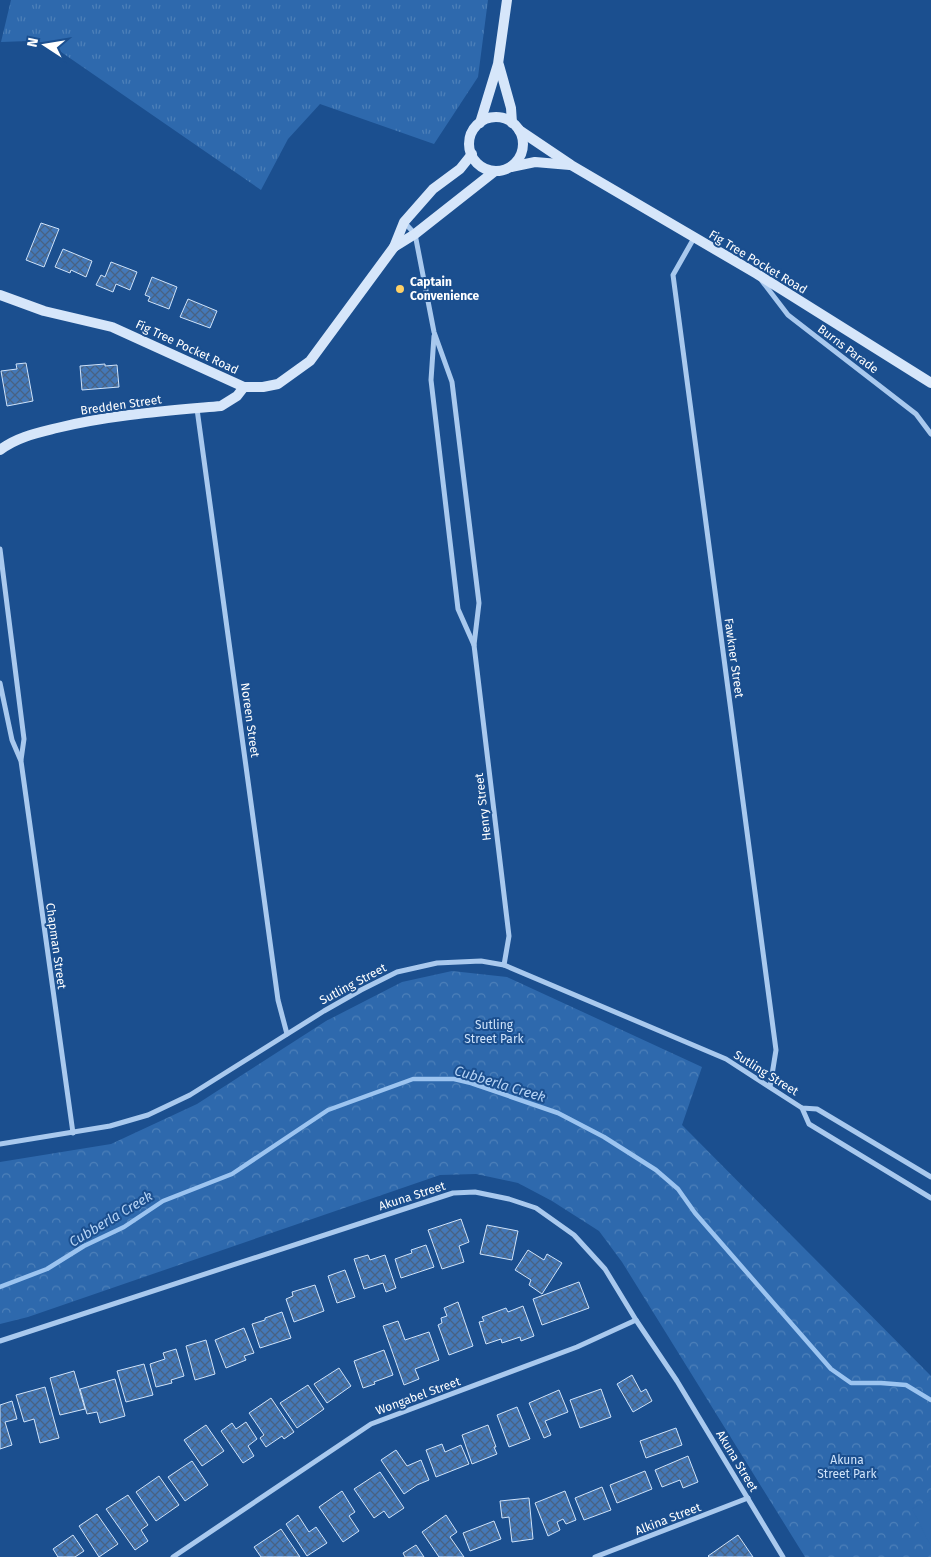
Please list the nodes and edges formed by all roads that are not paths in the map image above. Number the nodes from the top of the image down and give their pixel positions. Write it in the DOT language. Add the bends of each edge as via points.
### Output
graph roads {
  1 [pos="507,0"];
  2 [pos="498,64"];
  3 [pos="480,123"];
  4 [pos="516,126"];
  5 [pos="472,154"];
  6 [pos="571,165"];
  7 [pos="511,167"];
  8 [pos="495,171"];
  9 [pos="404,222"];
  10 [pos="415,234"];
  11 [pos="694,238"];
  12 [pos="394,247"];
  13 [pos="757,274"];
  14 [pos="0,295"];
  15 [pos="434,332"];
  16 [pos="931,383"];
  17 [pos="244,387"];
  18 [pos="197,408"];
  19 [pos="931,434"];
  20 [pos="0,450"];
  21 [pos="0,549"];
  22 [pos="474,645"];
  23 [pos="0,683"];
  24 [pos="21,761"];
  25 [pos="504,966"];
  26 [pos="287,1034"];
  27 [pos="770,1086"];
  28 [pos="802,1108"];
  29 [pos="73,1133"];
  30 [pos="0,1144"];
  31 [pos="931,1177"];
  32 [pos="931,1198"];
  33 [pos="636,1320"];
  34 [pos="0,1341"];
  35 [pos="748,1498"];
  36 [pos="173,1557"];
  37 [pos="595,1557"];
  38 [pos="783,1557"];
  1 -- 2 [label="main road"];
  2 -- 3 [label="main road"];
  2 -- 4 [label="main road"];
  3 -- 4 [label="main road" via="496,117"];
  3 -- 5 [label="main road" via="470,137"];
  4 -- 6 [label="main road, Fig Tree Pocket Road"];
  4 -- 7 [label="main road" via="522,137 521,154"];
  5 -- 8 [label="main road" via="481,166"];
  5 -- 9 [label="main road, Fig Tree Pocket Road" via="460,169 433,189"];
  6 -- 7 [label="main road, Fig Tree Pocket Road" via="535,162"];
  6 -- 11 [label="main road, Fig Tree Pocket Road"];
  7 -- 8 [label="main road"];
  8 -- 10 [label="main road, Fig Tree Pocket Road"];
  9 -- 10 [label="street"];
  9 -- 12 [label="main road, Fig Tree Pocket Road"];
  10 -- 12 [label="main road, Fig Tree Pocket Road"];
  10 -- 15 [label="street, Henry Street"];
  11 -- 13 [label="main road, Fig Tree Pocket Road"];
  11 -- 27 [label="street, Fawkner Street" via="673,275 776,1050"];
  12 -- 17 [label="main road, Fig Tree Pocket Road" via="310,361 278,384"];
  13 -- 16 [label="main road, Fig Tree Pocket Road"];
  13 -- 19 [label="street, Burns Parade" via="788,315 916,414"];
  14 -- 17 [label="main road, Fig Tree Pocket Road" via="44,311 112,327"];
  15 -- 22 [label="street, Henry Street" via="431,380 458,609"];
  15 -- 22 [label="street, Henry Street" via="452,382 479,603"];
  17 -- 18 [label="main road, Bredden Street" via="221,406"];
  18 -- 20 [label="main road, Bredden Street" via="89,420 26,436"];
  18 -- 26 [label="street, Noreen Street" via="278,1000"];
  21 -- 24 [label="street, Chapman Street" via="24,739"];
  22 -- 25 [label="street, Henry Street" via="509,936"];
  23 -- 24 [label="street, Chapman Street" via="12,740"];
  24 -- 29 [label="street, Chapman Street"];
  25 -- 26 [label="street, Sutling Street" via="481,961 437,963 397,972"];
  25 -- 27 [label="street, Sutling Street" via="726,1059"];
  26 -- 29 [label="street, Sutling Street" via="190,1095 148,1115"];
  27 -- 28 [label="street, Sutling Street"];
  28 -- 31 [label="street, Sutling Street" via="817,1109"];
  28 -- 32 [label="street, Sutling Street" via="808,1124"];
  29 -- 30 [label="street, Sutling Street"];
  33 -- 34 [label="street, Akuna Street" via="605,1269 574,1235 536,1208 475,1192 453,1193"];
  33 -- 35 [label="street, Akuna Street"];
  33 -- 36 [label="street, Wongabel Street" via="577,1347 371,1424"];
  35 -- 37 [label="street, Alkina Street"];
  35 -- 38 [label="street, Akuna Street"];
}
